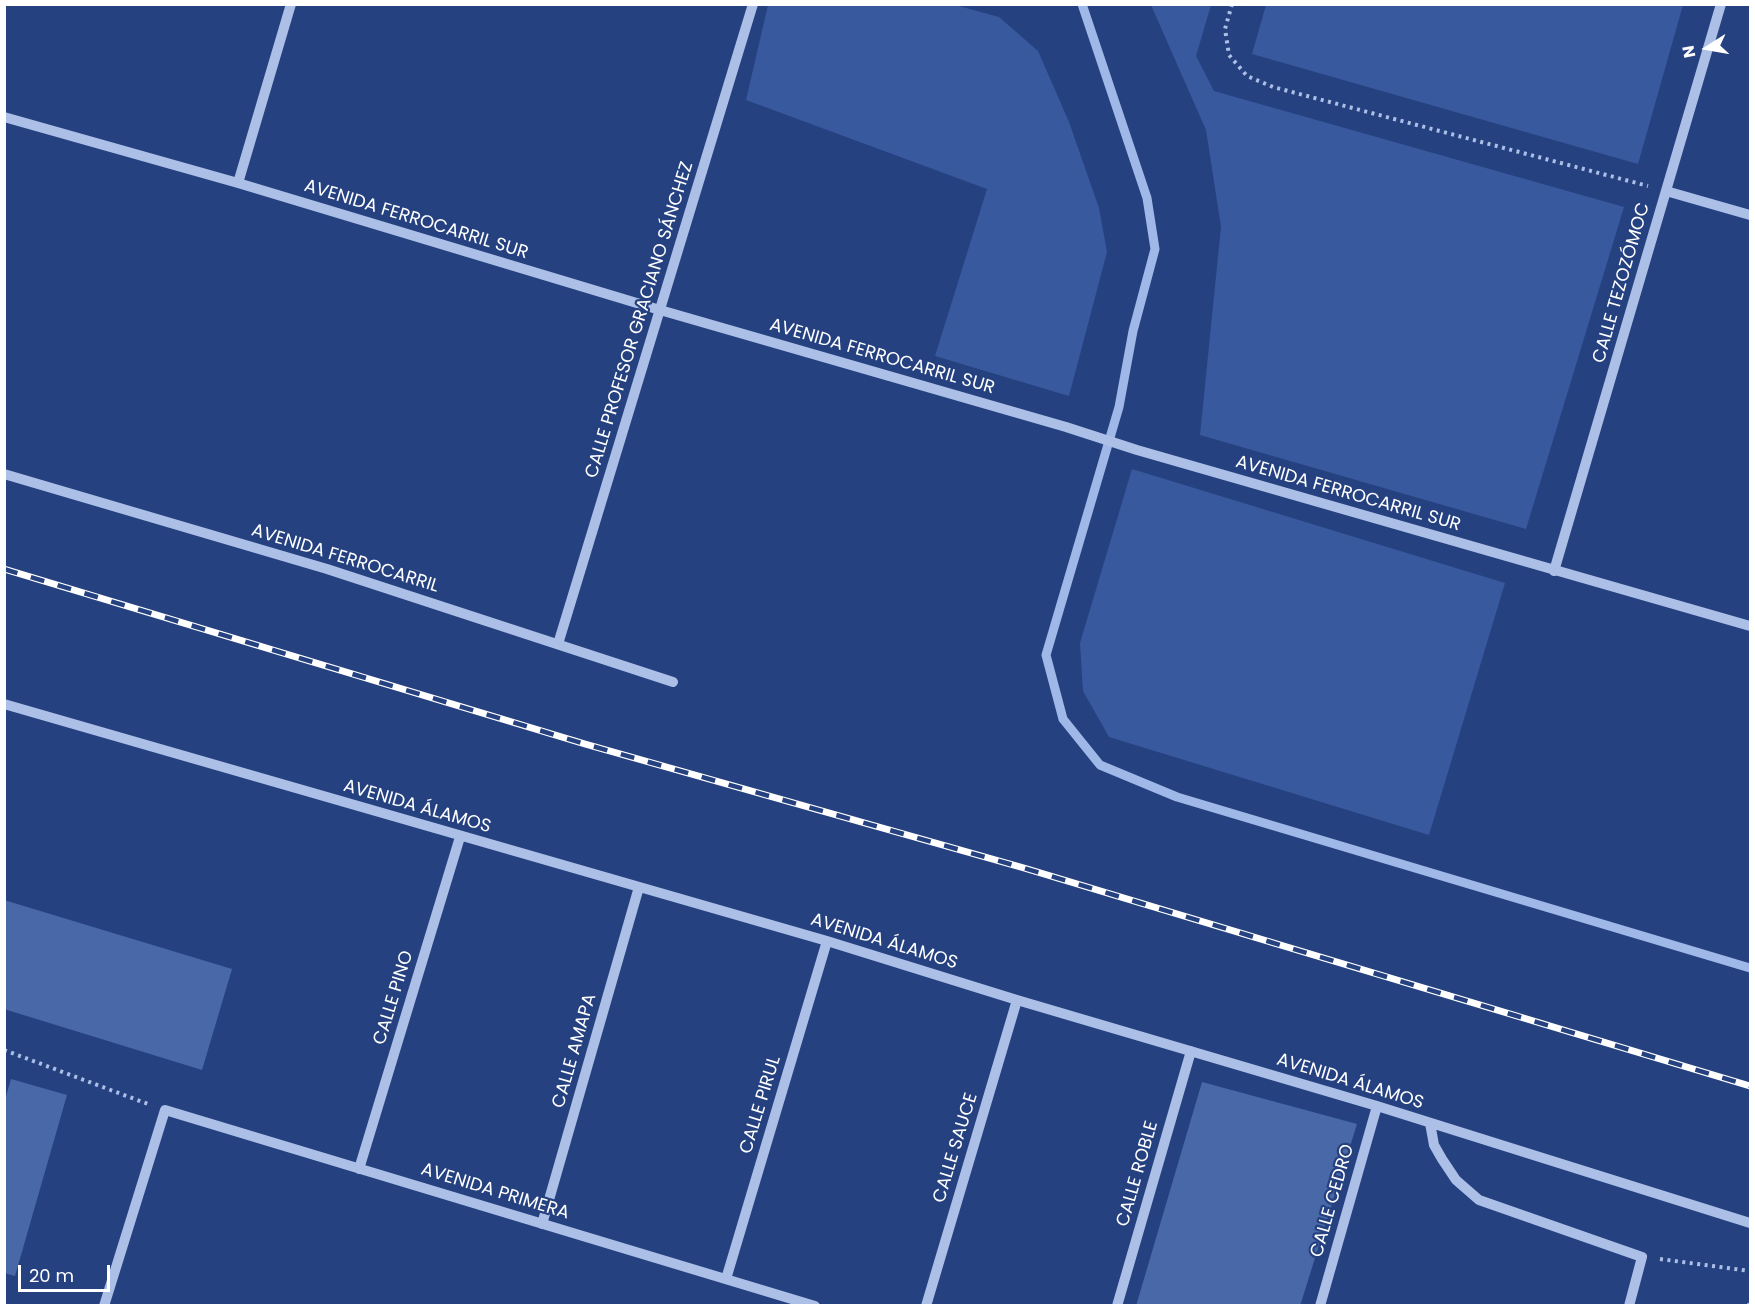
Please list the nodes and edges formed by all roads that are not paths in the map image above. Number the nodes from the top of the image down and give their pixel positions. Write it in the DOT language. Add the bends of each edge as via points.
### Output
graph roads {
  1 [pos="291,4"];
  2 [pos="753,4"];
  3 [pos="1721,4"];
  4 [pos="4,117"];
  5 [pos="238,183"];
  6 [pos="1666,191"];
  7 [pos="1750,215"];
  8 [pos="660,310"];
  9 [pos="4,474"];
  10 [pos="1554,571"];
  11 [pos="1750,627"];
  12 [pos="558,644"];
  13 [pos="674,682"];
  14 [pos="4,704"];
  15 [pos="460,837"];
  16 [pos="639,887"];
  17 [pos="827,941"];
  18 [pos="1017,1000"];
  19 [pos="1191,1051"];
  20 [pos="1377,1106"];
  21 [pos="1430,1123"];
  22 [pos="359,1169"];
  23 [pos="1750,1223"];
  24 [pos="542,1224"];
  25 [pos="726,1279"];
  26 [pos="104,1305"];
  27 [pos="814,1305"];
  28 [pos="926,1305"];
  29 [pos="1117,1305"];
  30 [pos="1320,1305"];
  31 [pos="1629,1305"];
  1 -- 5 [label="street"];
  2 -- 8 [label="street, CALLE PROFESOR GRACIANO SÁNCHEZ"];
  3 -- 6 [label="street, CALLE TEZOZÓMOC"];
  4 -- 5 [label="street, AVENIDA FERROCARRIL SUR"];
  5 -- 8 [label="street, AVENIDA FERROCARRIL SUR"];
  6 -- 7 [label="street"];
  6 -- 10 [label="street, CALLE TEZOZÓMOC"];
  8 -- 10 [label="street, AVENIDA FERROCARRIL SUR"];
  8 -- 12 [label="street, CALLE PROFESOR GRACIANO SÁNCHEZ"];
  9 -- 12 [label="street, AVENIDA FERROCARRIL" via="327,569"];
  10 -- 11 [label="street, AVENIDA FERROCARRIL SUR"];
  12 -- 13 [label="street, AVENIDA FERROCARRIL"];
  14 -- 15 [label="street, AVENIDA ÁLAMOS"];
  15 -- 16 [label="street, AVENIDA ÁLAMOS"];
  15 -- 22 [label="street, CALLE PINO"];
  16 -- 17 [label="street, AVENIDA ÁLAMOS"];
  16 -- 24 [label="street, CALLE AMAPA"];
  17 -- 18 [label="street, AVENIDA ÁLAMOS"];
  17 -- 25 [label="street, CALLE PIRUL"];
  18 -- 19 [label="street, AVENIDA ÁLAMOS"];
  18 -- 28 [label="street, CALLE SAUCE"];
  19 -- 20 [label="street, AVENIDA ÁLAMOS"];
  19 -- 29 [label="street, CALLE ROBLE"];
  20 -- 21 [label="street, AVENIDA ÁLAMOS"];
  20 -- 30 [label="street, CALLE CEDRO"];
  21 -- 23 [label="street, AVENIDA ÁLAMOS"];
  21 -- 31 [label="street" via="1434,1145 1442,1159 1456,1180 1479,1200 1642,1257"];
  22 -- 24 [label="street, AVENIDA PRIMERA"];
  22 -- 26 [label="street, AVENIDA PRIMERA" via="165,1110"];
  24 -- 25 [label="street, AVENIDA PRIMERA"];
  25 -- 27 [label="street, AVENIDA PRIMERA"];
}
